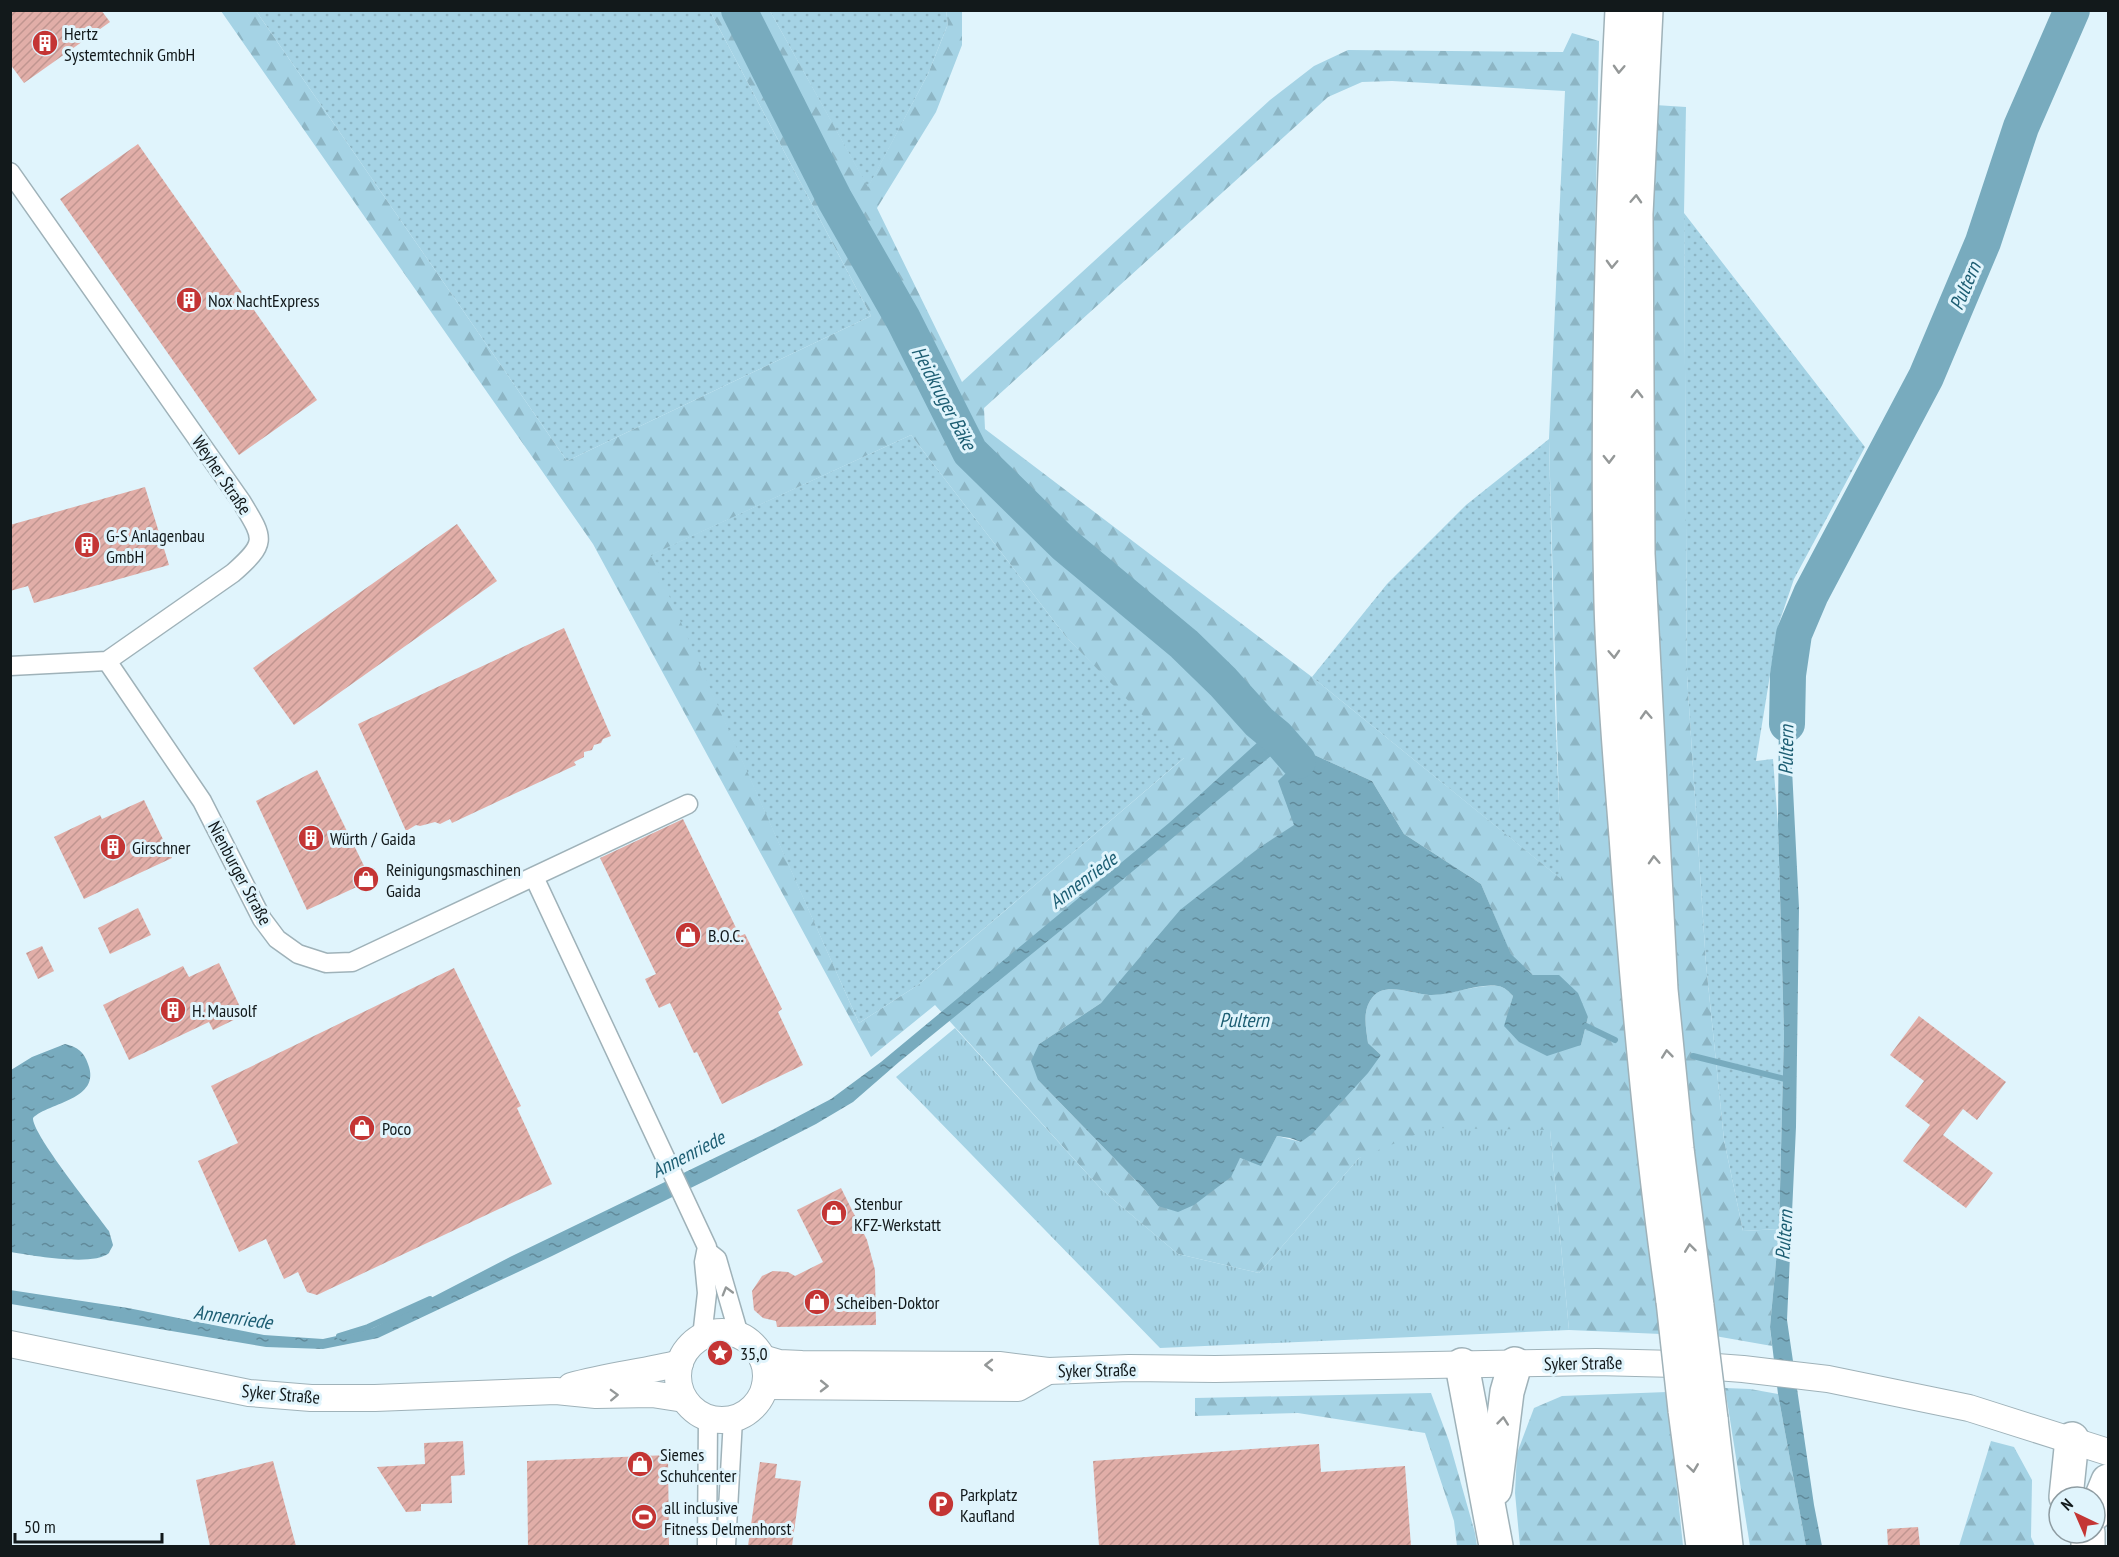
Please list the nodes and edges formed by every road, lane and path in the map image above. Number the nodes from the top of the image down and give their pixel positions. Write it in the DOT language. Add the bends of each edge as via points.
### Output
graph roads {
  1 [pos="1622,10"];
  2 [pos="1646,10"];
  3 [pos="10,172"];
  4 [pos="108,661"];
  5 [pos="10,666"];
  6 [pos="688,804"];
  7 [pos="534,877"];
  8 [pos="707,1251"];
  9 [pos="1685,1304"];
  10 [pos="739,1335"];
  11 [pos="702,1337"];
  12 [pos="10,1344"];
  13 [pos="762,1358"];
  14 [pos="680,1363"];
  15 [pos="1515,1364"];
  16 [pos="1461,1365"];
  17 [pos="1048,1371"];
  18 [pos="765,1386"];
  19 [pos="556,1390"];
  20 [pos="684,1399"];
  21 [pos="1698,1414"];
  22 [pos="720,1418"];
  23 [pos="2072,1439"];
  24 [pos="2109,1452"];
  25 [pos="2067,1485"];
  26 [pos="1494,1534"];
  27 [pos="707,1546"];
  28 [pos="726,1546"];
  29 [pos="1703,1546"];
  30 [pos="1726,1546"];
  1 -- 9 [label="highway, one-way" via="1608,435 1612,615 1629,894 1654,1151"];
  9 -- 2 [label="highway, one-way" via="1677,1149 1661,990 1638,554 1636,214"];
  3 -- 4 [label="street, Weyher Straße" via="257,527 259,544 252,556"];
  4 -- 5 [label="street"];
  4 -- 7 [label="street, Nienburger Straße" via="202,801 262,919 277,939 298,954 326,963 352,962"];
  6 -- 7 [label="street, Nienburger Straße"];
  7 -- 8 [label="street"];
  10 -- 8 [label="street, one-way" via="717,1259"];
  8 -- 11 [label="street"];
  9 -- 21 [label="highway, bridge"];
  10 -- 11 [label="main road" via="727,1332"];
  10 -- 13 [label="main road" via="753,1344"];
  11 -- 14 [label="main road"];
  12 -- 19 [label="main road, Syker Straße" via="249,1393 375,1398"];
  17 -- 13 [label="main road, Syker Straße, one-way" via="999,1365 779,1363"];
  13 -- 18 [label="main road" via="766,1367"];
  14 -- 19 [label="main road, Syker Straße" via="597,1378"];
  14 -- 20 [label="main road"];
  15 -- 16 [label="main road, Syker Straße"];
  15 -- 23 [label="main road, Syker Straße" via="1636,1362 1828,1379 1969,1408"];
  26 -- 15 [label="highway, one-way" via="1507,1392"];
  16 -- 17 [label="main road, Syker Straße"];
  16 -- 26 [label="highway"];
  18 -- 17 [label="main road, Syker Straße, one-way" via="1018,1388"];
  18 -- 22 [label="main road" via="754,1407 744,1415"];
  19 -- 20 [label="main road, Syker Straße, one-way"];
  20 -- 22 [label="main road" via="694,1410"];
  21 -- 29 [label="highway, one-way"];
  21 -- 30 [label="highway"];
  22 -- 27 [label="street"];
  22 -- 28 [label="street"];
  23 -- 24 [label="main road, Syker Straße"];
  23 -- 25 [label="highway"];
}
